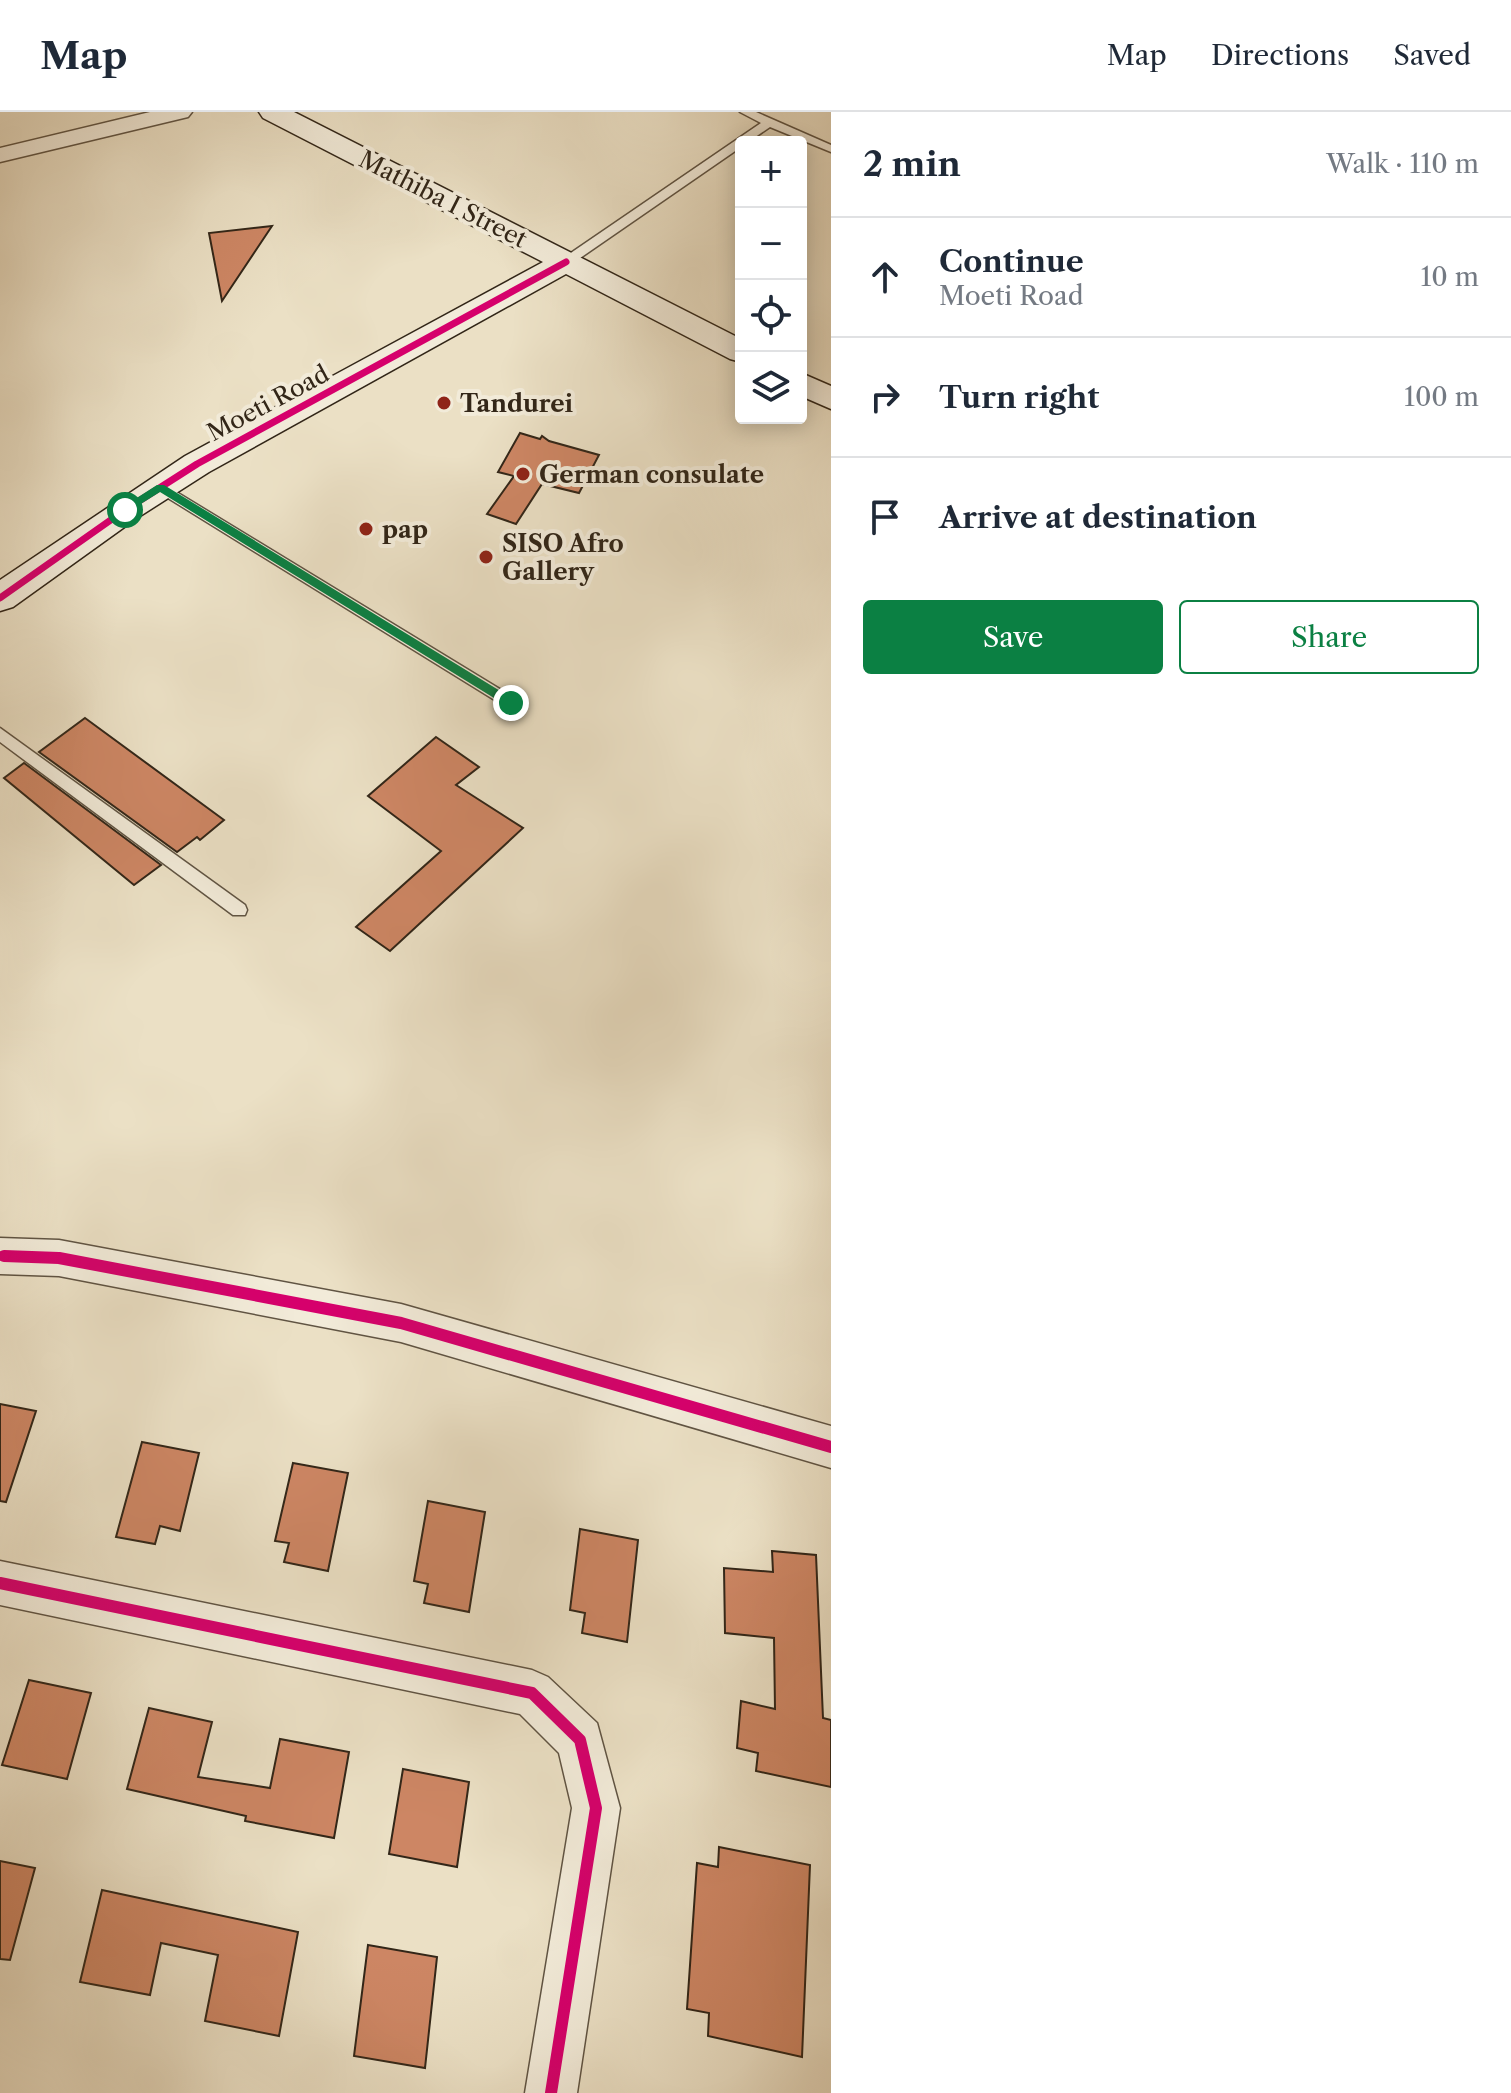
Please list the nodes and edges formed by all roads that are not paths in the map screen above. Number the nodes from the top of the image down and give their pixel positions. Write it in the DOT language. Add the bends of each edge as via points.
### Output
graph roads {
  1 [pos="180,112"];
  2 [pos="273,112"];
  3 [pos="746,112"];
  4 [pos="769,122"];
  5 [pos="831,149"];
  6 [pos="0,155"];
  7 [pos="566,262"];
  8 [pos="735,349"];
  9 [pos="807,386"];
  10 [pos="831,399"];
  11 [pos="160,487"];
  12 [pos="0,598"];
  13 [pos="511,703"];
  14 [pos="0,734"];
  15 [pos="239,910"];
  16 [pos="0,1256"];
  17 [pos="831,1447"];
  18 [pos="0,1583"];
  19 [pos="551,2093"];
  1 -- 6 [label="street"];
  2 -- 7 [label="street, Mathiba I Street"];
  3 -- 4 [label="lane"];
  4 -- 5 [label="lane"];
  4 -- 7 [label="lane"];
  7 -- 8 [label="street, Mathiba I Street"];
  7 -- 11 [label="street, Moeti Road"];
  9 -- 10 [label="street"];
  11 -- 12 [label="street, Moeti Road"];
  11 -- 13 [label="lane"];
  14 -- 15 [label="lane"];
  16 -- 17 [label="street" via="59,1258 401,1323"];
  18 -- 19 [label="street" via="532,1693 580,1740 596,1808"];
}
